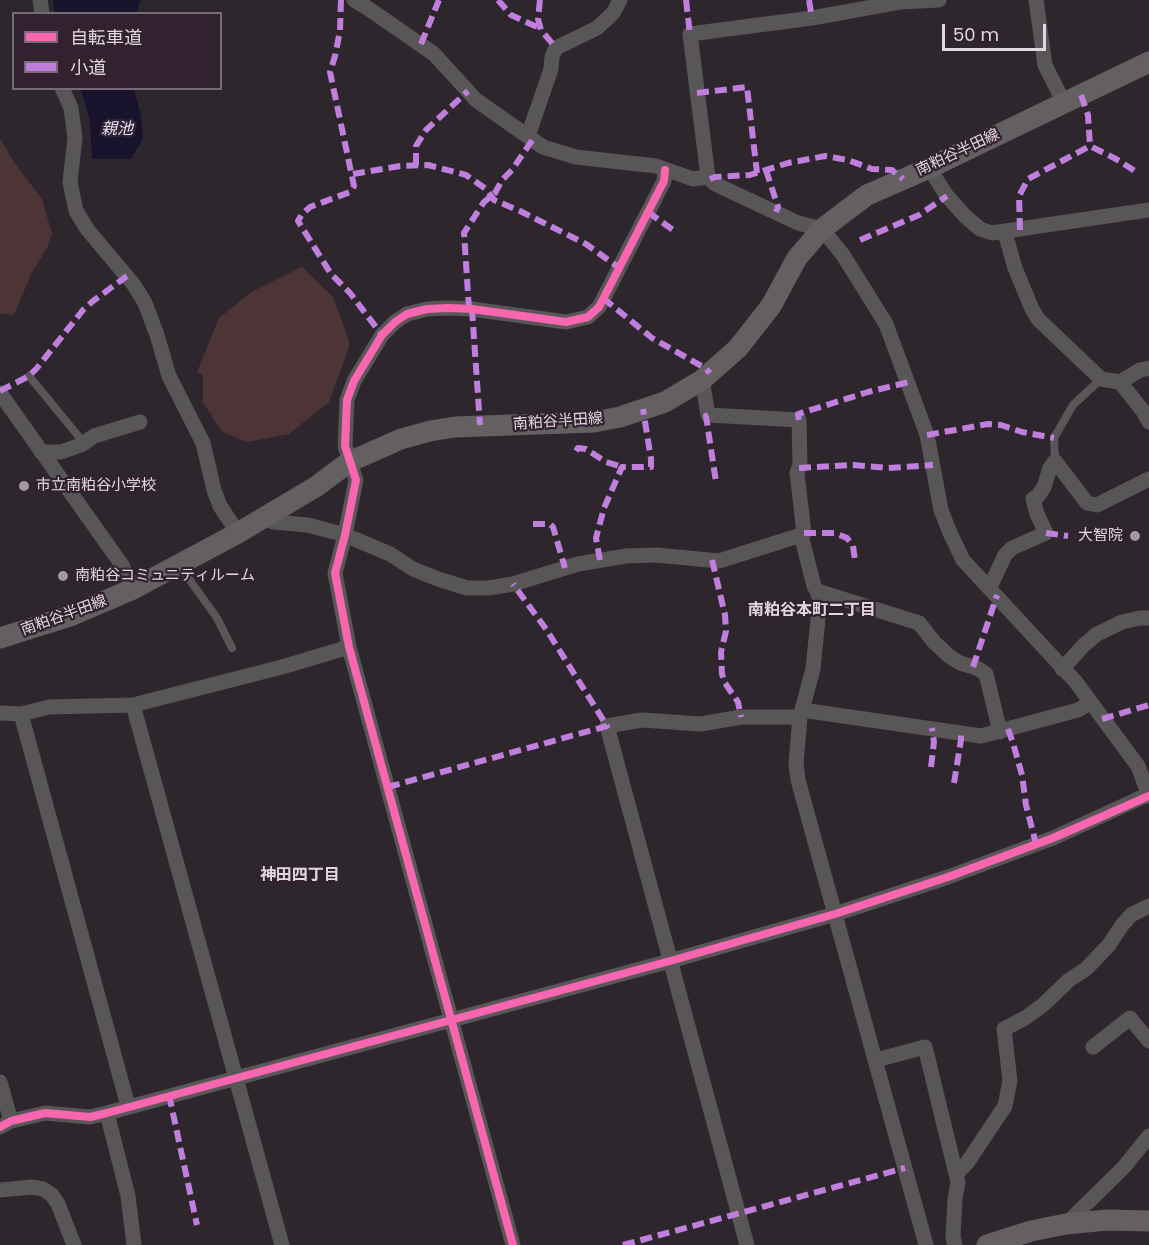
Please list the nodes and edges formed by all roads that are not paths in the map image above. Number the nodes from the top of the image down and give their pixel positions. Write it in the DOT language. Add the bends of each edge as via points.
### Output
graph roads {
  1 [pos="354,0"];
  2 [pos="620,0"];
  3 [pos="939,0"];
  4 [pos="1036,0"];
  5 [pos="1149,62"];
  6 [pos="63,90"];
  7 [pos="1064,103"];
  8 [pos="528,136"];
  9 [pos="929,168"];
  10 [pos="665,170"];
  11 [pos="708,177"];
  12 [pos="1149,210"];
  13 [pos="822,229"];
  14 [pos="1005,233"];
  15 [pos="1149,368"];
  16 [pos="29,375"];
  17 [pos="1101,379"];
  18 [pos="702,380"];
  19 [pos="1120,382"];
  20 [pos="0,393"];
  21 [pos="140,422"];
  22 [pos="1149,422"];
  23 [pos="84,443"];
  24 [pos="40,452"];
  25 [pos="1055,461"];
  26 [pos="349,462"];
  27 [pos="1149,478"];
  28 [pos="266,515"];
  29 [pos="238,533"];
  30 [pos="345,535"];
  31 [pos="801,535"];
  32 [pos="181,565"];
  33 [pos="990,587"];
  34 [pos="134,589"];
  35 [pos="818,591"];
  36 [pos="1149,618"];
  37 [pos="0,638"];
  38 [pos="349,647"];
  39 [pos="232,648"];
  40 [pos="1062,669"];
  41 [pos="1090,703"];
  42 [pos="133,705"];
  43 [pos="0,713"];
  44 [pos="21,714"];
  45 [pos="801,714"];
  46 [pos="1000,732"];
  47 [pos="1149,795"];
  48 [pos="1149,906"];
  49 [pos="835,914"];
  50 [pos="670,961"];
  51 [pos="452,1018"];
  52 [pos="1149,1041"];
  53 [pos="1094,1047"];
  54 [pos="876,1060"];
  55 [pos="234,1077"];
  56 [pos="0,1082"];
  57 [pos="128,1106"];
  58 [pos="107,1113"];
  59 [pos="6,1124"];
  60 [pos="1149,1136"];
  61 [pos="956,1174"];
  62 [pos="0,1190"];
  63 [pos="1149,1221"];
  64 [pos="1066,1224"];
  65 [pos="74,1245"];
  66 [pos="134,1245"];
  67 [pos="282,1245"];
  68 [pos="513,1245"];
  69 [pos="747,1245"];
  70 [pos="926,1245"];
  71 [pos="955,1245"];
  72 [pos="987,1245"];
  1 -- 8 [label="street" via="434,54 476,100"];
  2 -- 8 [label="street" via="613,14 597,28 556,48"];
  3 -- 11 [label="street" via="900,2 690,34"];
  4 -- 7 [label="street" via="1045,65"];
  5 -- 7 [label="main road, 南粕谷半田線"];
  6 -- 29 [label="street" via="71,108 75,138 70,182 76,211 144,303 170,376 203,443 220,506"];
  7 -- 9 [label="main road, 南粕谷半田線"];
  8 -- 10 [label="street" via="543,147 576,157"];
  9 -- 13 [label="main road, 南粕谷半田線" via="867,195"];
  9 -- 14 [label="street" via="947,196 980,229"];
  10 -- 11 [label="street" via="693,178"];
  10 -- 26 [label="street" via="664,181 598,307 588,317 566,322 448,308 427,309 395,321 371,351 351,390 345,417"];
  11 -- 13 [label="street" via="715,184 798,222"];
  12 -- 14 [label="street"];
  13 -- 18 [label="main road, 南粕谷半田線" via="797,258 771,306 738,348"];
  13 -- 33 [label="street" via="886,324 927,435 950,533 963,560"];
  14 -- 17 [label="street" via="1015,268 1038,319"];
  15 -- 19 [label="street"];
  16 -- 23 [label="lane"];
  17 -- 19 [label="street"];
  17 -- 25 [label="lane" via="1073,405 1054,438"];
  18 -- 26 [label="main road, 南粕谷半田線" via="665,402 620,417 563,425 480,425 430,431"];
  18 -- 31 [label="street" via="708,415 799,420 797,473 804,533"];
  19 -- 22 [label="street"];
  20 -- 24 [label="street"];
  21 -- 23 [label="street" via="94,436"];
  23 -- 24 [label="street" via="61,452"];
  24 -- 34 [label="street" via="122,565"];
  25 -- 27 [label="street" via="1088,503 1097,505"];
  25 -- 33 [label="street" via="1044,487 1033,499 1046,533 1012,548"];
  26 -- 28 [label="main road, 南粕谷半田線" via="317,486"];
  26 -- 30 [label="street" via="356,480"];
  28 -- 29 [label="main road, 南粕谷半田線"];
  28 -- 30 [label="street" via="273,522 308,525"];
  29 -- 32 [label="main road, 南粕谷半田線"];
  30 -- 31 [label="street" via="438,579 467,588 513,584 578,564 626,556 718,561"];
  30 -- 38 [label="street" via="334,573"];
  31 -- 35 [label="street"];
  32 -- 34 [label="main road, 南粕谷半田線"];
  32 -- 39 [label="lane"];
  33 -- 40 [label="street"];
  34 -- 37 [label="main road, 南粕谷半田線" via="70,616"];
  35 -- 45 [label="street" via="813,669"];
  35 -- 46 [label="street" via="919,623 949,656 986,674"];
  36 -- 40 [label="street" via="1122,622 1097,634"];
  38 -- 42 [label="street"];
  38 -- 51 [label="street"];
  40 -- 41 [label="street"];
  41 -- 46 [label="street"];
  41 -- 47 [label="street" via="1138,766"];
  42 -- 44 [label="street" via="49,707"];
  42 -- 55 [label="street"];
  43 -- 44 [label="street"];
  44 -- 57 [label="street"];
  45 -- 46 [label="street" via="981,736"];
  45 -- 49 [label="street" via="798,780"];
  45 -- 50 [label="street" via="701,724 642,720 607,726"];
  47 -- 49 [label="street" via="1053,838"];
  48 -- 61 [label="street" via="1131,915 1086,969 1043,1005 1004,1029 1010,1082 1005,1106"];
  49 -- 50 [label="street"];
  49 -- 54 [label="street"];
  50 -- 51 [label="street"];
  50 -- 69 [label="street"];
  51 -- 55 [label="street"];
  51 -- 68 [label="street"];
  52 -- 53 [label="street" via="1130,1018"];
  54 -- 61 [label="street" via="925,1047"];
  54 -- 70 [label="street"];
  55 -- 57 [label="street"];
  55 -- 67 [label="street"];
  56 -- 59 [label="street"];
  57 -- 58 [label="street"];
  58 -- 59 [label="street" via="45,1113"];
  58 -- 66 [label="street" via="128,1196"];
  60 -- 64 [label="street" via="1124,1167"];
  61 -- 71 [label="street"];
  62 -- 65 [label="street" via="32,1186 52,1195"];
  63 -- 64 [label="main road"];
  64 -- 72 [label="main road"];
}
